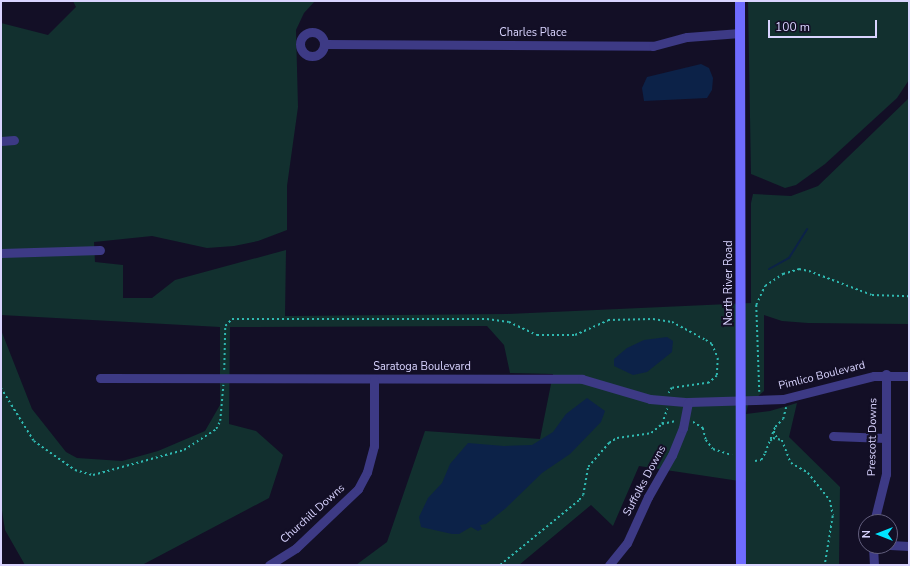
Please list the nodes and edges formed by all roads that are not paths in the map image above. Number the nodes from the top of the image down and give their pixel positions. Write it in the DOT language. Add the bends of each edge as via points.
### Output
graph roads {
  1 [pos="740,1"];
  2 [pos="740,33"];
  3 [pos="324,44"];
  4 [pos="14,140"];
  5 [pos="1,141"];
  6 [pos="100,250"];
  7 [pos="1,252"];
  8 [pos="886,374"];
  9 [pos="909,376"];
  10 [pos="100,378"];
  11 [pos="374,380"];
  12 [pos="741,401"];
  13 [pos="688,402"];
  14 [pos="833,436"];
  15 [pos="886,438"];
  16 [pos="876,514"];
  17 [pos="898,545"];
  18 [pos="909,546"];
  19 [pos="873,554"];
  20 [pos="269,565"];
  21 [pos="609,565"];
  22 [pos="741,565"];
  23 [pos="874,565"];
  1 -- 2 [label="street, North River Road"];
  2 -- 3 [label="street, Charles Place" via="687,37 653,46"];
  2 -- 12 [label="street, North River Road"];
  4 -- 5 [label="street"];
  6 -- 7 [label="street"];
  8 -- 9 [label="street, Pimlico Boulevard"];
  8 -- 12 [label="street, Pimlico Boulevard" via="786,399"];
  8 -- 15 [label="street, Prescott Downs"];
  10 -- 11 [label="street, Saratoga Boulevard"];
  11 -- 13 [label="street, Saratoga Boulevard" via="582,379 603,383 639,397"];
  11 -- 20 [label="street, Churchill Downs" via="374,446 367,472 358,489 296,548"];
  12 -- 13 [label="street, Saratoga Boulevard"];
  12 -- 22 [label="street, North River Road"];
  13 -- 21 [label="street, Suffolks Downs" via="679,440 627,543"];
  14 -- 15 [label="street"];
  15 -- 16 [label="street, Prescott Downs" via="885,480"];
  17 -- 18 [label="street"];
  19 -- 23 [label="street"];
}
